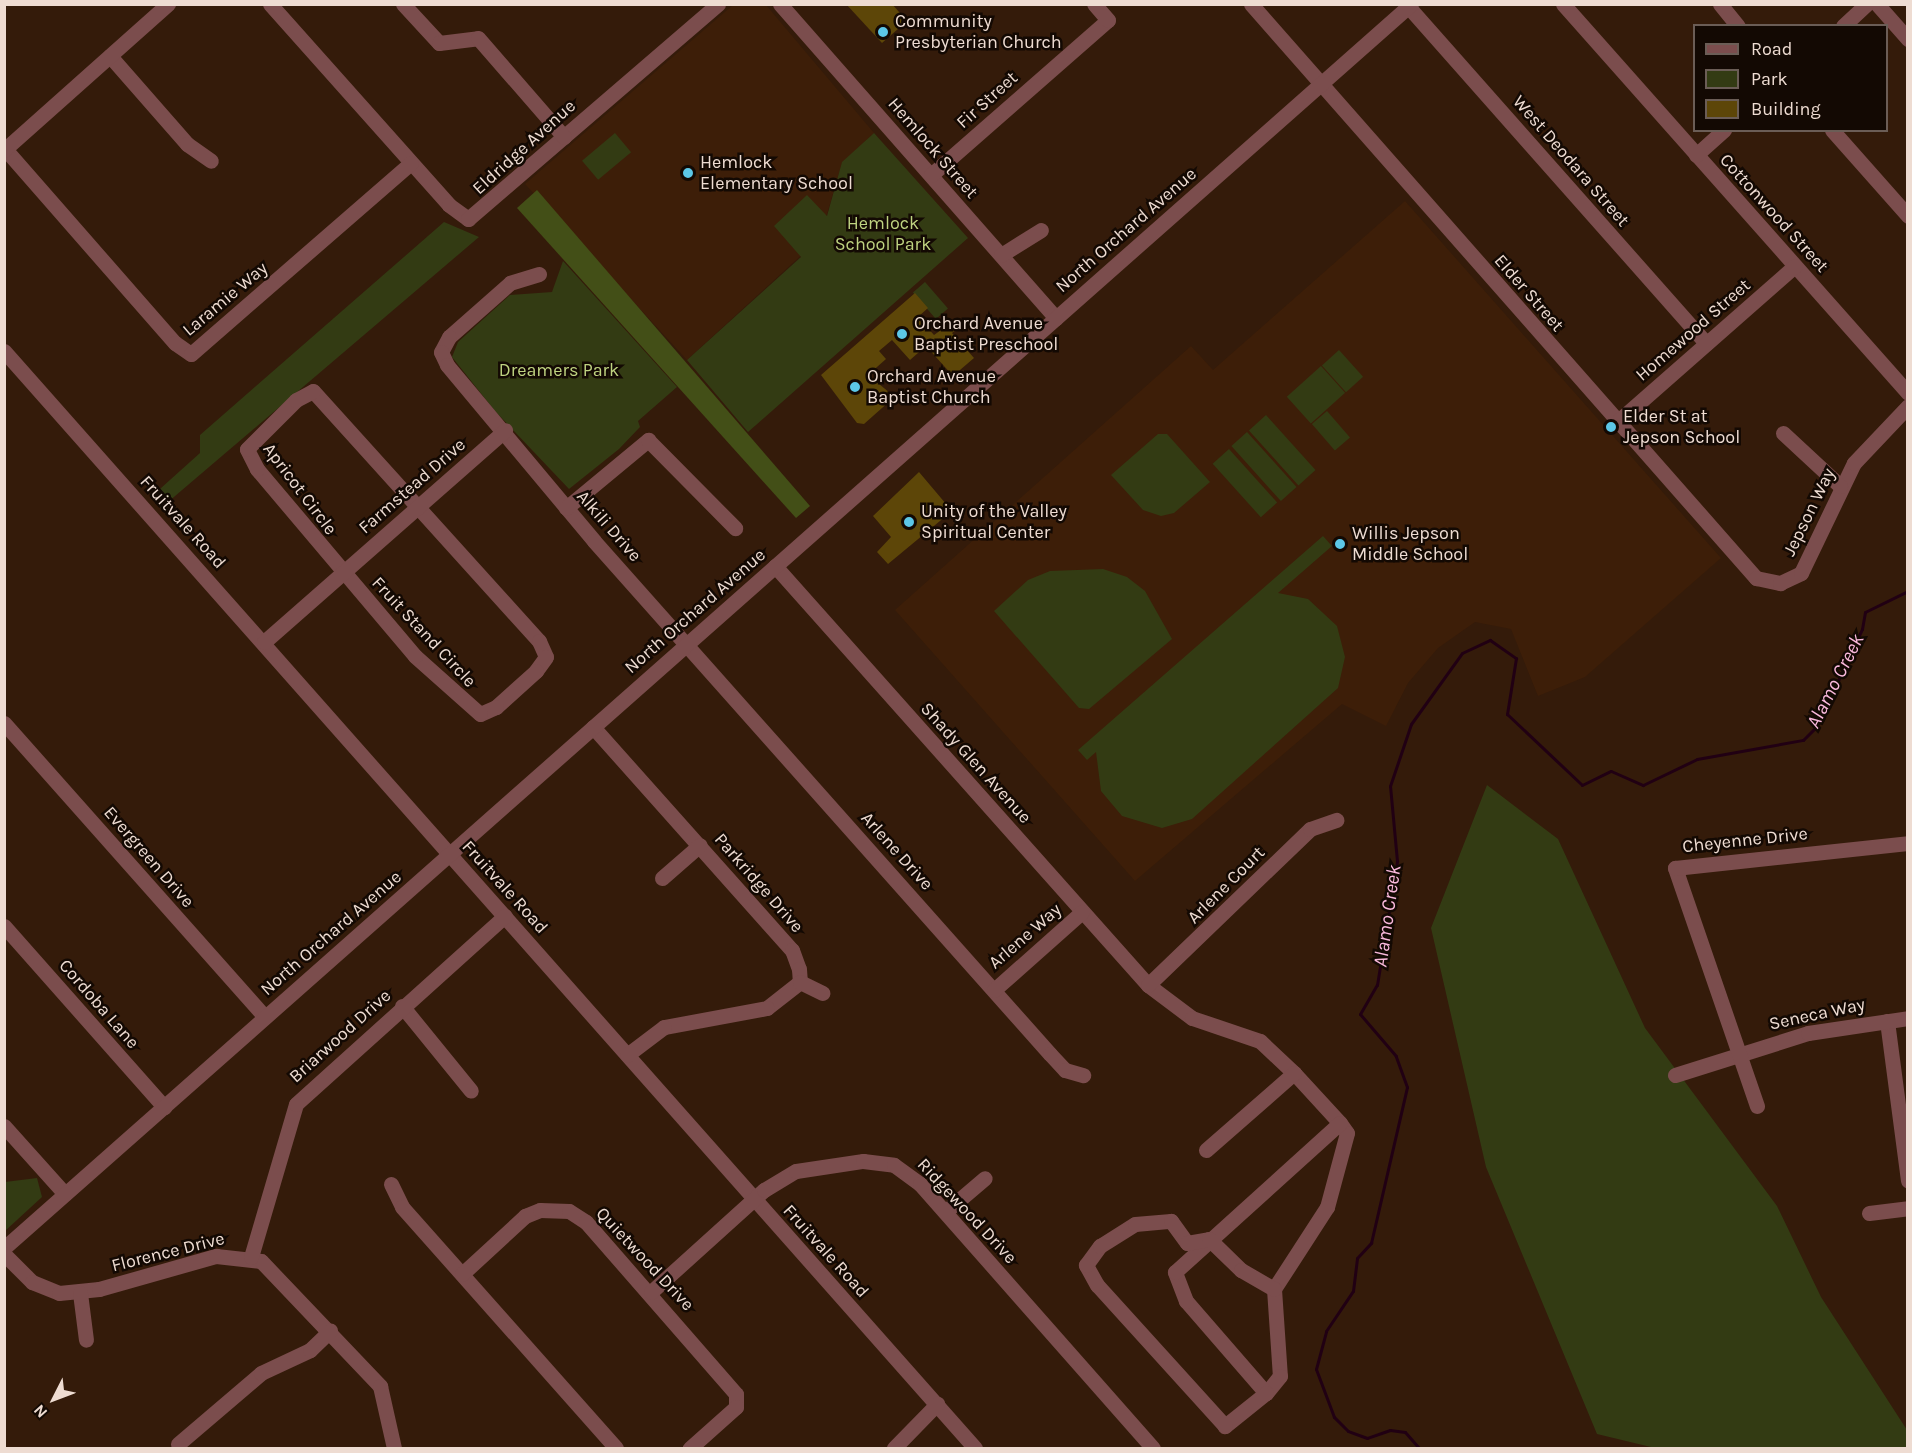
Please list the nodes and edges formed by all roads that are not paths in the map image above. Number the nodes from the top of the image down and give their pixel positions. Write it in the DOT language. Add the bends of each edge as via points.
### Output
graph roads {
  1 [pos="168,4"];
  2 [pos="270,4"];
  3 [pos="403,4"];
  4 [pos="718,4"];
  5 [pos="780,4"];
  6 [pos="1094,4"];
  7 [pos="1251,4"];
  8 [pos="1563,4"];
  9 [pos="1720,4"];
  10 [pos="1867,4"];
  11 [pos="1877,4"];
  12 [pos="1409,5"];
  13 [pos="1736,24"];
  14 [pos="1845,24"];
  15 [pos="1908,39"];
  16 [pos="110,56"];
  17 [pos="1322,84"];
  18 [pos="1722,132"];
  19 [pos="1834,132"];
  20 [pos="564,137"];
  21 [pos="5,150"];
  22 [pos="1696,155"];
  23 [pos="211,160"];
  24 [pos="411,163"];
  25 [pos="931,175"];
  26 [pos="1908,216"];
  27 [pos="1041,230"];
  28 [pos="1001,255"];
  29 [pos="1795,266"];
  30 [pos="539,274"];
  31 [pos="1056,318"];
  32 [pos="1706,343"];
  33 [pos="4,351"];
  34 [pos="1908,393"];
  35 [pos="1908,406"];
  36 [pos="1616,423"];
  37 [pos="505,430"];
  38 [pos="1783,433"];
  39 [pos="1840,486"];
  40 [pos="415,508"];
  41 [pos="566,508"];
  42 [pos="735,528"];
  43 [pos="776,566"];
  44 [pos="342,573"];
  45 [pos="1791,579"];
  46 [pos="264,642"];
  47 [pos="687,644"];
  48 [pos="4,723"];
  49 [pos="593,727"];
  50 [pos="1335,820"];
  51 [pos="1908,843"];
  52 [pos="700,845"];
  53 [pos="450,854"];
  54 [pos="662,878"];
  55 [pos="1083,912"];
  56 [pos="505,916"];
  57 [pos="4,926"];
  58 [pos="800,982"];
  59 [pos="1148,985"];
  60 [pos="994,990"];
  61 [pos="822,993"];
  62 [pos="402,1006"];
  63 [pos="265,1017"];
  64 [pos="1908,1018"];
  65 [pos="1887,1021"];
  66 [pos="1736,1054"];
  67 [pos="627,1055"];
  68 [pos="1294,1073"];
  69 [pos="1083,1075"];
  70 [pos="1675,1075"];
  71 [pos="471,1091"];
  72 [pos="1757,1106"];
  73 [pos="164,1107"];
  74 [pos="1340,1123"];
  75 [pos="4,1126"];
  76 [pos="1206,1150"];
  77 [pos="985,1178"];
  78 [pos="1908,1181"];
  79 [pos="391,1184"];
  80 [pos="64,1194"];
  81 [pos="754,1201"];
  82 [pos="1908,1208"];
  83 [pos="945,1212"];
  84 [pos="1869,1213"];
  85 [pos="1209,1239"];
  86 [pos="4,1248"];
  87 [pos="4,1254"];
  88 [pos="251,1257"];
  89 [pos="462,1274"];
  90 [pos="1274,1289"];
  91 [pos="651,1292"];
  92 [pos="80,1293"];
  93 [pos="330,1331"];
  94 [pos="86,1340"];
  95 [pos="1266,1393"];
  96 [pos="936,1404"];
  97 [pos="178,1444"];
  98 [pos="394,1449"];
  99 [pos="616,1449"];
  100 [pos="690,1449"];
  101 [pos="894,1449"];
  102 [pos="975,1449"];
  103 [pos="1153,1449"];
  1 -- 16 [label="street"];
  2 -- 24 [label="street, Eldridge Avenue"];
  3 -- 20 [label="street" via="439,43 478,38"];
  4 -- 20 [label="street, Eldridge Avenue"];
  5 -- 25 [label="street, Hemlock Street"];
  6 -- 25 [label="street, Fir Street" via="1108,20"];
  7 -- 17 [label="street, Elder Street"];
  8 -- 22 [label="street, Cottonwood Street"];
  9 -- 13 [label="street"];
  10 -- 14 [label="street"];
  11 -- 15 [label="street"];
  12 -- 17 [label="street, North Orchard Avenue"];
  12 -- 32 [label="street, West Deodara Street"];
  16 -- 21 [label="street"];
  16 -- 23 [label="street" via="187,144"];
  17 -- 31 [label="street, North Orchard Avenue"];
  17 -- 36 [label="street, Elder Street"];
  18 -- 22 [label="street"];
  19 -- 26 [label="street"];
  20 -- 24 [label="street, Eldridge Avenue" via="468,219"];
  21 -- 24 [label="street, Laramie Way" via="175,343 190,354"];
  22 -- 29 [label="street, Cottonwood Street"];
  25 -- 28 [label="street, Hemlock Street"];
  27 -- 28 [label="street"];
  28 -- 31 [label="street, Hemlock Street"];
  29 -- 32 [label="street, Homewood Street"];
  29 -- 34 [label="street, Cottonwood Street"];
  30 -- 37 [label="street, Alkili Drive" via="510,284 449,337 441,352"];
  31 -- 43 [label="street, North Orchard Avenue"];
  32 -- 36 [label="street, Homewood Street"];
  33 -- 46 [label="street, Fruitvale Road"];
  35 -- 39 [label="street, Jepson Way" via="1873,439"];
  36 -- 45 [label="street, Elder Street" via="1752,575 1773,584"];
  37 -- 40 [label="street, Farmstead Drive"];
  37 -- 41 [label="street, Alkili Drive"];
  38 -- 39 [label="street"];
  39 -- 45 [label="street, Jepson Way" via="1809,561"];
  40 -- 44 [label="street, Farmstead Drive"];
  40 -- 44 [label="street, Apricot Circle" via="370,450 313,391 281,413 247,449 301,526"];
  40 -- 44 [label="street, Fruit Stand Circle" via="539,641 546,657 536,672 480,714 416,656"];
  41 -- 42 [label="street" via="648,440"];
  41 -- 47 [label="street, Alkili Drive"];
  43 -- 47 [label="street, North Orchard Avenue"];
  43 -- 55 [label="street, Shady Glen Avenue"];
  44 -- 46 [label="street, Farmstead Drive"];
  46 -- 53 [label="street, Fruitvale Road"];
  47 -- 49 [label="street, North Orchard Avenue"];
  47 -- 60 [label="street, Arlene Drive"];
  48 -- 63 [label="street, Evergreen Drive"];
  49 -- 52 [label="street, Parkridge Drive"];
  49 -- 53 [label="street, North Orchard Avenue"];
  50 -- 59 [label="street, Arlene Court" via="1310,829"];
  51 -- 66 [label="street, Cheyenne Drive" via="1675,868"];
  52 -- 54 [label="street"];
  52 -- 58 [label="street, Parkridge Drive" via="792,950"];
  53 -- 56 [label="street, Fruitvale Road"];
  53 -- 63 [label="street, North Orchard Avenue"];
  55 -- 59 [label="street, Shady Glen Avenue"];
  55 -- 60 [label="street, Arlene Way"];
  56 -- 62 [label="street, Briarwood Drive"];
  56 -- 67 [label="street, Fruitvale Road"];
  57 -- 73 [label="street, Cordoba Lane"];
  58 -- 61 [label="street"];
  58 -- 67 [label="street" via="766,1008 664,1027"];
  59 -- 68 [label="street, Shady Glen Avenue" via="1192,1018 1260,1041"];
  60 -- 69 [label="street, Arlene Drive" via="1065,1070"];
  62 -- 71 [label="street"];
  62 -- 88 [label="street, Briarwood Drive" via="296,1104"];
  63 -- 73 [label="street, North Orchard Avenue"];
  64 -- 65 [label="street, Seneca Way"];
  65 -- 66 [label="street, Seneca Way" via="1808,1033"];
  65 -- 78 [label="street"];
  66 -- 70 [label="street, Seneca Way"];
  66 -- 72 [label="street"];
  67 -- 81 [label="street, Fruitvale Road"];
  68 -- 74 [label="street, Shady Glen Avenue"];
  68 -- 76 [label="street"];
  73 -- 80 [label="street, North Orchard Avenue"];
  74 -- 85 [label="street"];
  74 -- 90 [label="street" via="1347,1133 1345,1155 1327,1207"];
  75 -- 80 [label="street"];
  77 -- 83 [label="street"];
  79 -- 89 [label="street" via="402,1207"];
  80 -- 86 [label="street, North Orchard Avenue"];
  81 -- 83 [label="street, Ridgewood Drive" via="796,1171 879,1161 907,1172"];
  81 -- 91 [label="street, Ridgewood Drive"];
  81 -- 96 [label="street, Fruitvale Road"];
  82 -- 84 [label="street"];
  83 -- 103 [label="street, Ridgewood Drive"];
  85 -- 90 [label="street" via="1241,1270"];
  85 -- 95 [label="street" via="1175,1272 1175,1283"];
  85 -- 95 [label="street" via="1187,1244 1171,1221 1150,1219 1100,1246 1086,1265 1097,1285 1225,1426"];
  87 -- 92 [label="street, Florence Drive" via="32,1282"];
  88 -- 92 [label="street, Florence Drive" via="216,1256"];
  88 -- 93 [label="street, Florence Drive" via="286,1282"];
  89 -- 91 [label="street, Quietwood Drive" via="525,1216 555,1208 586,1222"];
  89 -- 99 [label="street"];
  90 -- 95 [label="street" via="1280,1376"];
  91 -- 100 [label="street, Quietwood Drive" via="736,1394 736,1407"];
  92 -- 94 [label="street"];
  93 -- 97 [label="street" via="310,1350 261,1372"];
  93 -- 98 [label="street, Florence Drive" via="380,1386"];
  96 -- 101 [label="street"];
  96 -- 102 [label="street, Fruitvale Road"];
}
